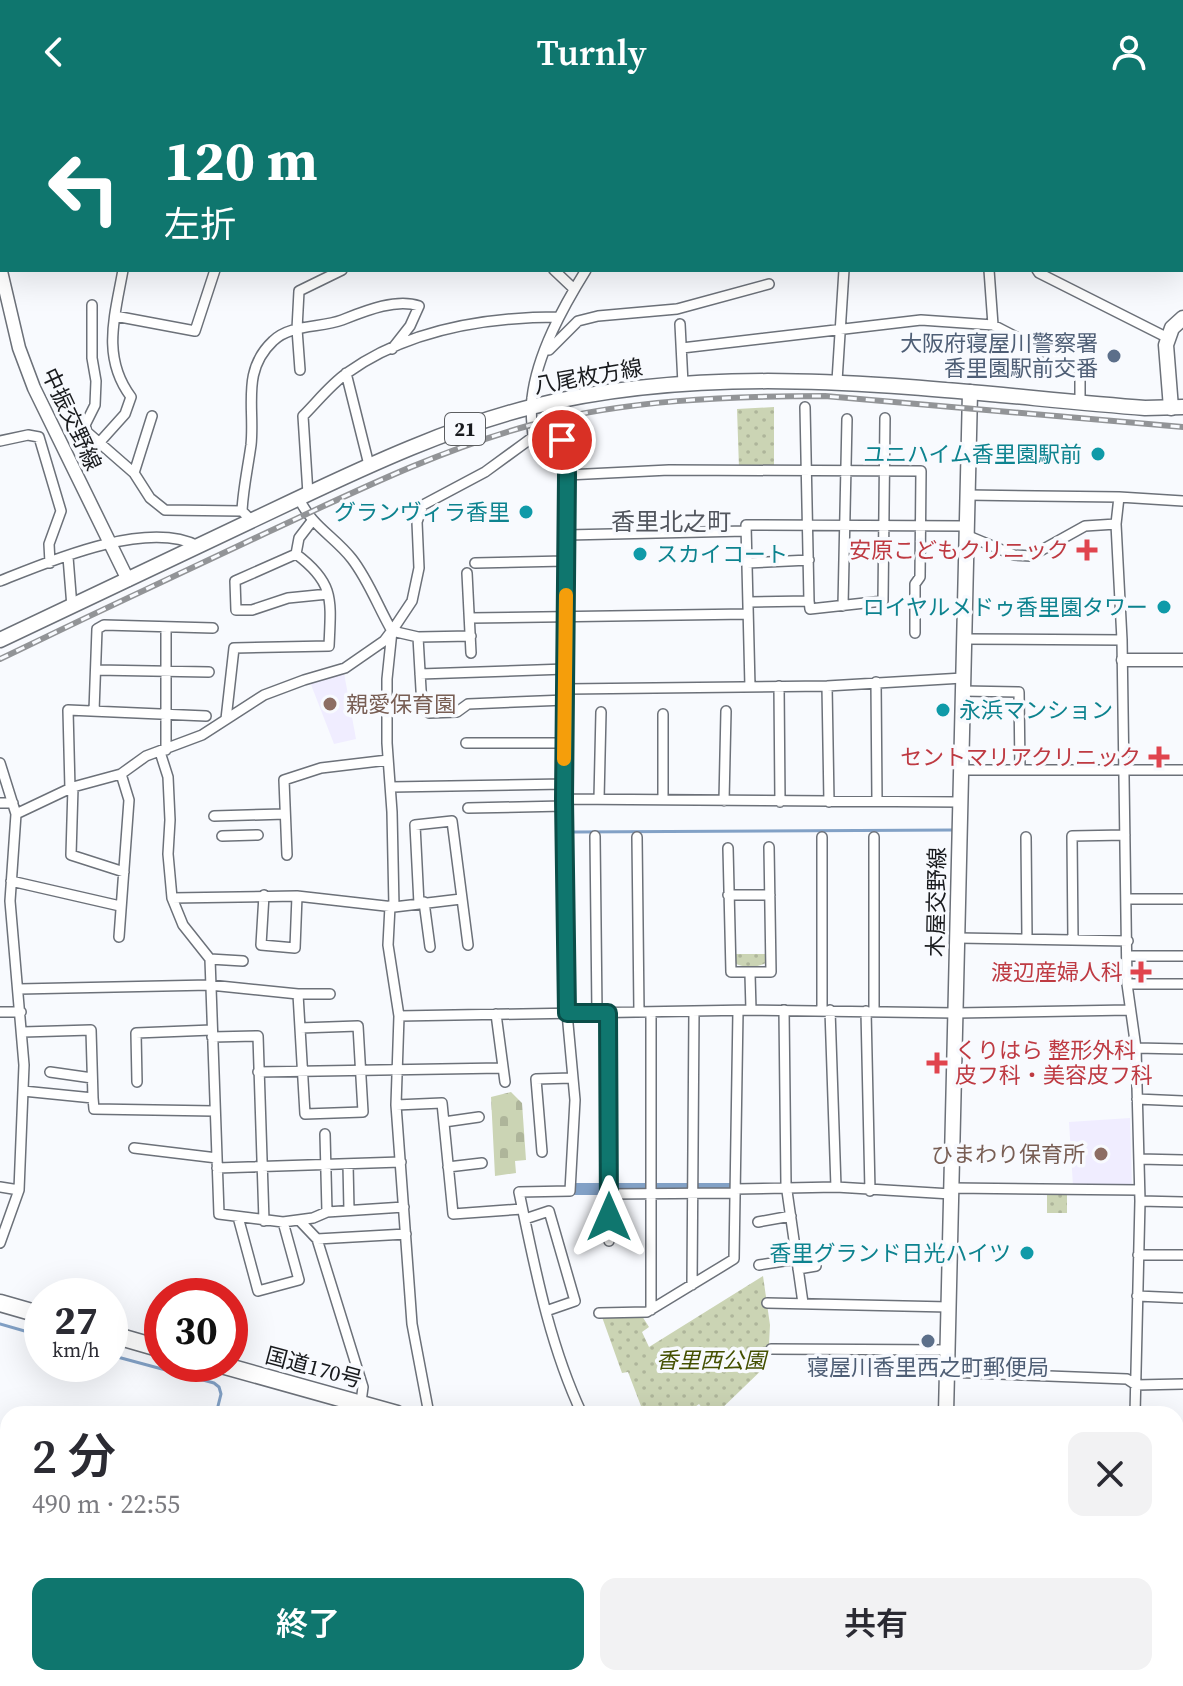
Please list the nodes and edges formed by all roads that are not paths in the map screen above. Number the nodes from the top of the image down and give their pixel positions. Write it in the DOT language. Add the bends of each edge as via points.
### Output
graph roads {
  1 [pos="1,272"];
  2 [pos="123,272"];
  3 [pos="214,272"];
  4 [pos="338,272"];
  5 [pos="556,272"];
  6 [pos="585,272"];
  7 [pos="844,272"];
  8 [pos="989,272"];
  9 [pos="1038,272"];
  10 [pos="769,284"];
  11 [pos="574,289"];
  12 [pos="92,305"];
  13 [pos="5,312"];
  14 [pos="115,316"];
  15 [pos="559,317"];
  16 [pos="1183,318"];
  17 [pos="680,324"];
  18 [pos="993,325"];
  19 [pos="297,329"];
  20 [pos="839,329"];
  21 [pos="1168,338"];
  22 [pos="682,348"];
  23 [pos="392,349"];
  24 [pos="545,354"];
  25 [pos="300,370"];
  26 [pos="346,373"];
  27 [pos="837,381"];
  28 [pos="683,384"];
  29 [pos="970,392"];
  30 [pos="1080,402"];
  31 [pos="531,407"];
  32 [pos="805,407"];
  33 [pos="1177,408"];
  34 [pos="152,416"];
  35 [pos="885,418"];
  36 [pos="847,419"];
  37 [pos="56,431"];
  38 [pos="39,437"];
  39 [pos="533,437"];
  40 [pos="0,441"];
  41 [pos="98,444"];
  42 [pos="369,465"];
  43 [pos="846,470"];
  44 [pos="807,471"];
  45 [pos="883,471"];
  46 [pos="134,473"];
  47 [pos="567,475"];
  48 [pos="967,495"];
  49 [pos="303,496"];
  50 [pos="1119,497"];
  51 [pos="1183,501"];
  52 [pos="246,516"];
  53 [pos="309,518"];
  54 [pos="1116,524"];
  55 [pos="808,525"];
  56 [pos="845,525"];
  57 [pos="883,525"];
  58 [pos="921,526"];
  59 [pos="966,530"];
  60 [pos="746,531"];
  61 [pos="567,535"];
  62 [pos="109,542"];
  63 [pos="198,546"];
  64 [pos="296,554"];
  65 [pos="68,557"];
  66 [pos="809,560"];
  67 [pos="565,561"];
  68 [pos="50,563"];
  69 [pos="475,563"];
  70 [pos="747,563"];
  71 [pos="467,573"];
  72 [pos="128,580"];
  73 [pos="0,581"];
  74 [pos="328,594"];
  75 [pos="809,601"];
  76 [pos="749,602"];
  77 [pos="843,606"];
  78 [pos="72,607"];
  79 [pos="748,614"];
  80 [pos="567,617"];
  81 [pos="470,618"];
  82 [pos="166,627"];
  83 [pos="213,628"];
  84 [pos="392,631"];
  85 [pos="915,633"];
  86 [pos="471,636"];
  87 [pos="418,637"];
  88 [pos="964,639"];
  89 [pos="0,640"];
  90 [pos="1122,640"];
  91 [pos="471,653"];
  92 [pos="1123,660"];
  93 [pos="1183,660"];
  94 [pos="566,669"];
  95 [pos="96,670"];
  96 [pos="166,671"];
  97 [pos="209,672"];
  98 [pos="420,674"];
  99 [pos="876,682"];
  100 [pos="963,685"];
  101 [pos="779,686"];
  102 [pos="827,686"];
  103 [pos="750,687"];
  104 [pos="567,689"];
  105 [pos="566,700"];
  106 [pos="94,711"];
  107 [pos="726,711"];
  108 [pos="601,712"];
  109 [pos="165,714"];
  110 [pos="663,714"];
  111 [pos="206,716"];
  112 [pos="226,719"];
  113 [pos="466,743"];
  114 [pos="564,743"];
  115 [pos="163,751"];
  116 [pos="388,760"];
  117 [pos="0,763"];
  118 [pos="961,770"];
  119 [pos="1020,770"];
  120 [pos="1123,770"];
  121 [pos="1183,770"];
  122 [pos="121,774"];
  123 [pos="564,784"];
  124 [pos="391,787"];
  125 [pos="72,788"];
  126 [pos="599,799"];
  127 [pos="663,799"];
  128 [pos="724,801"];
  129 [pos="877,801"];
  130 [pos="780,802"];
  131 [pos="829,802"];
  132 [pos="961,802"];
  133 [pos="0,803"];
  134 [pos="13,803"];
  135 [pos="564,803"];
  136 [pos="468,808"];
  137 [pos="16,814"];
  138 [pos="285,814"];
  139 [pos="234,815"];
  140 [pos="214,816"];
  141 [pos="258,835"];
  142 [pos="1125,835"];
  143 [pos="222,836"];
  144 [pos="235,836"];
  145 [pos="595,836"];
  146 [pos="637,837"];
  147 [pos="822,837"];
  148 [pos="874,837"];
  149 [pos="1026,837"];
  150 [pos="769,847"];
  151 [pos="728,848"];
  152 [pos="287,855"];
  153 [pos="124,872"];
  154 [pos="11,881"];
  155 [pos="264,895"];
  156 [pos="728,895"];
  157 [pos="770,895"];
  158 [pos="297,896"];
  159 [pos="172,898"];
  160 [pos="461,899"];
  161 [pos="1127,899"];
  162 [pos="1183,899"];
  163 [pos="5,901"];
  164 [pos="421,903"];
  165 [pos="120,906"];
  166 [pos="392,906"];
  167 [pos="119,937"];
  168 [pos="958,938"];
  169 [pos="1027,938"];
  170 [pos="1073,940"];
  171 [pos="1128,941"];
  172 [pos="468,945"];
  173 [pos="430,947"];
  174 [pos="14,948"];
  175 [pos="0,949"];
  176 [pos="1127,956"];
  177 [pos="1183,956"];
  178 [pos="210,959"];
  179 [pos="243,961"];
  180 [pos="750,974"];
  181 [pos="1127,984"];
  182 [pos="1183,984"];
  183 [pos="210,985"];
  184 [pos="19,989"];
  185 [pos="298,994"];
  186 [pos="330,994"];
  187 [pos="751,1010"];
  188 [pos="784,1010"];
  189 [pos="826,1010"];
  190 [pos="1129,1010"];
  191 [pos="694,1011"];
  192 [pos="738,1011"];
  193 [pos="870,1011"];
  194 [pos="0,1012"];
  195 [pos="21,1012"];
  196 [pos="639,1012"];
  197 [pos="651,1012"];
  198 [pos="567,1013"];
  199 [pos="602,1013"];
  200 [pos="956,1013"];
  201 [pos="496,1014"];
  202 [pos="399,1016"];
  203 [pos="300,1028"];
  204 [pos="23,1032"];
  205 [pos="212,1034"];
  206 [pos="1136,1048"];
  207 [pos="1183,1049"];
  208 [pos="502,1068"];
  209 [pos="360,1070"];
  210 [pos="396,1070"];
  211 [pos="303,1071"];
  212 [pos="50,1072"];
  213 [pos="258,1072"];
  214 [pos="92,1078"];
  215 [pos="572,1078"];
  216 [pos="137,1082"];
  217 [pos="505,1082"];
  218 [pos="23,1091"];
  219 [pos="93,1098"];
  220 [pos="1137,1099"];
  221 [pos="1183,1101"];
  222 [pos="396,1105"];
  223 [pos="214,1111"];
  224 [pos="479,1117"];
  225 [pos="444,1122"];
  226 [pos="325,1134"];
  227 [pos="134,1148"];
  228 [pos="542,1152"];
  229 [pos="1139,1159"];
  230 [pos="1183,1160"];
  231 [pos="401,1162"];
  232 [pos="217,1163"];
  233 [pos="482,1163"];
  234 [pos="348,1164"];
  235 [pos="326,1165"];
  236 [pos="263,1167"];
  237 [pos="448,1167"];
  238 [pos="0,1187"];
  239 [pos="836,1187"];
  240 [pos="19,1190"];
  241 [pos="787,1190"];
  242 [pos="735,1191"];
  243 [pos="870,1191"];
  244 [pos="951,1191"];
  245 [pos="608,1194"];
  246 [pos="651,1194"];
  247 [pos="693,1194"];
  248 [pos="1140,1195"];
  249 [pos="1183,1202"];
  250 [pos="404,1207"];
  251 [pos="349,1210"];
  252 [pos="327,1212"];
  253 [pos="524,1214"];
  254 [pos="791,1216"];
  255 [pos="238,1217"];
  256 [pos="299,1220"];
  257 [pos="264,1221"];
  258 [pos="283,1222"];
  259 [pos="758,1222"];
  260 [pos="406,1234"];
  261 [pos="317,1239"];
  262 [pos="609,1241"];
  263 [pos="0,1243"];
  264 [pos="1138,1255"];
  265 [pos="1183,1255"];
  266 [pos="797,1264"];
  267 [pos="759,1265"];
  268 [pos="816,1266"];
  269 [pos="692,1285"];
  270 [pos="1137,1296"];
  271 [pos="1183,1298"];
  272 [pos="0,1303"];
  273 [pos="767,1303"];
  274 [pos="803,1303"];
  275 [pos="949,1307"];
  276 [pos="24,1310"];
  277 [pos="651,1310"];
  278 [pos="546,1311"];
  279 [pos="599,1313"];
  280 [pos="771,1349"];
  281 [pos="948,1350"];
  282 [pos="248,1372"];
  283 [pos="947,1372"];
  284 [pos="1183,1384"];
  285 [pos="1136,1385"];
  286 [pos="361,1402"];
  287 [pos="373,1406"];
  288 [pos="427,1406"];
  289 [pos="579,1406"];
  290 [pos="946,1406"];
  291 [pos="1135,1406"];
  1 -- 13 [label="street, 中振交野線"];
  2 -- 14 [label="street"];
  3 -- 14 [label="street" via="195,331"];
  4 -- 19 [label="street" via="299,291"];
  5 -- 11 [label="street"];
  6 -- 11 [label="street"];
  7 -- 20 [label="street"];
  8 -- 18 [label="street"];
  9 -- 21 [label="street"];
  10 -- 24 [label="street" via="677,309 578,321"];
  11 -- 15 [label="street"];
  12 -- 41 [label="street" via="95,405 85,425"];
  13 -- 37 [label="street, 中振交野線"];
  14 -- 41 [label="street" via="111,339 120,382 131,397 125,414"];
  15 -- 23 [label="street" via="519,317 444,330"];
  15 -- 24 [label="street"];
  16 -- 21 [label="main road"];
  17 -- 22 [label="street"];
  18 -- 20 [label="street" via="921,320"];
  18 -- 30 [label="street" via="1080,370"];
  19 -- 23 [label="street" via="400,303 419,306"];
  19 -- 25 [label="street"];
  19 -- 52 [label="street" via="274,339 253,375"];
  20 -- 22 [label="street"];
  20 -- 27 [label="street"];
  21 -- 33 [label="main road"];
  22 -- 28 [label="street"];
  23 -- 26 [label="street"];
  24 -- 31 [label="street"];
  26 -- 42 [label="street"];
  26 -- 49 [label="street" via="303,416"];
  27 -- 28 [label="main road, 八尾枚方線 / 21"];
  27 -- 29 [label="main road, 八尾枚方線 / 21"];
  28 -- 31 [label="main road, 八尾枚方線 / 21"];
  29 -- 30 [label="main road, 八尾枚方線 / 21"];
  29 -- 48 [label="main road, 木屋交野線"];
  30 -- 33 [label="main road, 八尾枚方線 / 21"];
  31 -- 39 [label="street"];
  31 -- 42 [label="main road, 八尾枚方線 / 21"];
  32 -- 44 [label="street"];
  34 -- 46 [label="street"];
  35 -- 45 [label="street"];
  36 -- 43 [label="street"];
  37 -- 38 [label="street"];
  37 -- 62 [label="street, 中振交野線"];
  38 -- 40 [label="street"];
  38 -- 68 [label="street" via="61,511 49,544"];
  39 -- 47 [label="street" via="566,443"];
  39 -- 84 [label="street" via="485,472 423,505 417,522 419,568 412,601"];
  41 -- 46 [label="street"];
  42 -- 49 [label="main road, 八尾枚方線 / 21"];
  43 -- 44 [label="street"];
  43 -- 45 [label="street"];
  43 -- 56 [label="street"];
  44 -- 47 [label="street"];
  44 -- 55 [label="street"];
  45 -- 57 [label="street"];
  45 -- 58 [label="street" via="921,471"];
  46 -- 52 [label="street" via="165,510"];
  47 -- 61 [label="street"];
  48 -- 50 [label="street"];
  48 -- 59 [label="main road, 木屋交野線"];
  49 -- 52 [label="main road, 八尾枚方線 / 21"];
  49 -- 53 [label="street"];
  50 -- 51 [label="street"];
  50 -- 54 [label="street"];
  52 -- 63 [label="main road, 八尾枚方線 / 21"];
  53 -- 64 [label="street"];
  53 -- 84 [label="street" via="350,557"];
  54 -- 59 [label="street" via="1085,526 1031,556 1014,555"];
  54 -- 90 [label="street"];
  55 -- 56 [label="street"];
  55 -- 60 [label="street" via="746,525"];
  55 -- 66 [label="street"];
  56 -- 57 [label="street"];
  56 -- 77 [label="street"];
  57 -- 58 [label="street"];
  57 -- 77 [label="street" via="883,601"];
  58 -- 59 [label="street"];
  58 -- 85 [label="street"];
  59 -- 88 [label="main road, 木屋交野線"];
  60 -- 61 [label="street"];
  60 -- 70 [label="street"];
  61 -- 67 [label="street"];
  62 -- 63 [label="street" via="186,540"];
  62 -- 65 [label="street"];
  62 -- 72 [label="street, 中振交野線"];
  63 -- 72 [label="main road, 八尾枚方線 / 21"];
  64 -- 74 [label="street" via="323,577"];
  64 -- 74 [label="street" via="235,581 236,610"];
  65 -- 68 [label="street"];
  65 -- 78 [label="street"];
  66 -- 70 [label="street"];
  66 -- 75 [label="street"];
  67 -- 69 [label="street"];
  67 -- 80 [label="street"];
  68 -- 73 [label="street"];
  70 -- 76 [label="street"];
  71 -- 81 [label="street"];
  72 -- 78 [label="main road, 八尾枚方線 / 21"];
  74 -- 112 [label="street" via="329,646 234,648"];
  75 -- 76 [label="street"];
  75 -- 77 [label="street" via="810,609"];
  76 -- 79 [label="street"];
  78 -- 89 [label="main road, 八尾枚方線 / 21"];
  79 -- 80 [label="street"];
  79 -- 103 [label="street"];
  80 -- 81 [label="street"];
  80 -- 94 [label="street"];
  81 -- 86 [label="street"];
  82 -- 83 [label="street"];
  82 -- 95 [label="street" via="97,629"];
  82 -- 96 [label="street"];
  84 -- 87 [label="street"];
  84 -- 112 [label="street" via="345,668 264,695"];
  84 -- 116 [label="street"];
  86 -- 87 [label="street"];
  86 -- 91 [label="street"];
  87 -- 98 [label="street"];
  88 -- 90 [label="street"];
  88 -- 100 [label="main road, 木屋交野線"];
  90 -- 92 [label="street"];
  92 -- 93 [label="street"];
  92 -- 120 [label="street"];
  94 -- 98 [label="street"];
  94 -- 104 [label="street"];
  95 -- 96 [label="street"];
  95 -- 106 [label="street"];
  96 -- 97 [label="street"];
  96 -- 109 [label="street"];
  98 -- 105 [label="street" via="422,707 429,713 457,712 468,704"];
  99 -- 100 [label="street"];
  99 -- 102 [label="street"];
  99 -- 129 [label="street"];
  100 -- 118 [label="main road, 木屋交野線"];
  100 -- 119 [label="street" via="1019,692"];
  101 -- 102 [label="street"];
  101 -- 103 [label="street"];
  101 -- 130 [label="street"];
  102 -- 131 [label="street"];
  103 -- 104 [label="street"];
  104 -- 105 [label="street"];
  105 -- 114 [label="street"];
  106 -- 109 [label="street"];
  106 -- 125 [label="street" via="68,710"];
  107 -- 128 [label="street"];
  108 -- 126 [label="street"];
  109 -- 111 [label="street"];
  109 -- 115 [label="street"];
  110 -- 127 [label="street"];
  112 -- 115 [label="street"];
  113 -- 114 [label="street"];
  114 -- 123 [label="street"];
  115 -- 122 [label="street"];
  115 -- 159 [label="street"];
  116 -- 124 [label="street"];
  116 -- 138 [label="street" via="321,768 284,780"];
  117 -- 134 [label="street"];
  118 -- 119 [label="street"];
  118 -- 132 [label="main road, 木屋交野線"];
  119 -- 120 [label="street"];
  120 -- 121 [label="street"];
  120 -- 142 [label="street"];
  122 -- 125 [label="street"];
  122 -- 153 [label="street" via="129,800"];
  123 -- 124 [label="street"];
  123 -- 135 [label="street"];
  124 -- 166 [label="street"];
  125 -- 137 [label="street"];
  125 -- 153 [label="street" via="71,855"];
  126 -- 127 [label="street"];
  126 -- 135 [label="street"];
  127 -- 128 [label="street"];
  128 -- 130 [label="street"];
  129 -- 131 [label="street"];
  129 -- 132 [label="street"];
  130 -- 131 [label="street"];
  132 -- 168 [label="main road, 木屋交野線"];
  133 -- 134 [label="street"];
  134 -- 137 [label="street"];
  135 -- 136 [label="street"];
  135 -- 198 [label="street"];
  137 -- 154 [label="street"];
  138 -- 139 [label="street"];
  138 -- 152 [label="street"];
  139 -- 140 [label="street"];
  139 -- 144 [label="street"];
  141 -- 144 [label="street"];
  142 -- 161 [label="street"];
  142 -- 170 [label="street" via="1072,836"];
  143 -- 144 [label="street"];
  145 -- 199 [label="street"];
  146 -- 196 [label="street"];
  147 -- 189 [label="street"];
  148 -- 193 [label="street"];
  149 -- 169 [label="street"];
  150 -- 157 [label="street"];
  151 -- 156 [label="street"];
  153 -- 165 [label="street"];
  154 -- 163 [label="street"];
  154 -- 165 [label="street"];
  155 -- 158 [label="street"];
  155 -- 158 [label="street" via="261,945 295,948"];
  155 -- 159 [label="street"];
  156 -- 157 [label="street"];
  156 -- 180 [label="street" via="731,972"];
  157 -- 180 [label="street" via="771,972"];
  158 -- 166 [label="street"];
  159 -- 178 [label="street" via="183,925"];
  160 -- 164 [label="street"];
  160 -- 164 [label="street" via="452,821 433,822 415,825"];
  160 -- 172 [label="street"];
  161 -- 162 [label="street"];
  161 -- 171 [label="street"];
  163 -- 174 [label="street"];
  164 -- 166 [label="street"];
  164 -- 173 [label="street"];
  165 -- 167 [label="street"];
  166 -- 202 [label="street" via="388,945"];
  168 -- 169 [label="street"];
  168 -- 200 [label="main road, 木屋交野線"];
  169 -- 170 [label="street"];
  170 -- 171 [label="street"];
  171 -- 176 [label="street"];
  174 -- 175 [label="street"];
  174 -- 184 [label="street"];
  176 -- 177 [label="street"];
  176 -- 181 [label="street"];
  178 -- 179 [label="street"];
  178 -- 183 [label="street"];
  180 -- 187 [label="street"];
  181 -- 182 [label="street"];
  181 -- 190 [label="street"];
  183 -- 184 [label="street"];
  183 -- 185 [label="street"];
  183 -- 205 [label="street"];
  184 -- 195 [label="street"];
  185 -- 186 [label="street"];
  185 -- 203 [label="street"];
  187 -- 188 [label="street"];
  187 -- 192 [label="street"];
  188 -- 189 [label="street"];
  188 -- 241 [label="street"];
  189 -- 193 [label="street"];
  189 -- 239 [label="street"];
  190 -- 200 [label="street"];
  190 -- 206 [label="street"];
  191 -- 192 [label="street"];
  191 -- 197 [label="street"];
  191 -- 247 [label="street"];
  192 -- 242 [label="street"];
  193 -- 200 [label="street"];
  193 -- 243 [label="street"];
  194 -- 195 [label="street"];
  195 -- 204 [label="street"];
  196 -- 197 [label="street"];
  196 -- 199 [label="street"];
  197 -- 246 [label="street"];
  198 -- 199 [label="street"];
  198 -- 201 [label="street"];
  198 -- 215 [label="street"];
  199 -- 245 [label="street"];
  200 -- 244 [label="main road, 木屋交野線"];
  201 -- 202 [label="street"];
  201 -- 208 [label="street"];
  202 -- 210 [label="street"];
  203 -- 209 [label="street" via="358,1026"];
  203 -- 211 [label="street"];
  204 -- 214 [label="street" via="91,1030"];
  204 -- 218 [label="street"];
  205 -- 213 [label="street" via="258,1036"];
  205 -- 216 [label="street" via="136,1033"];
  205 -- 223 [label="street"];
  206 -- 207 [label="street"];
  206 -- 220 [label="street"];
  208 -- 210 [label="street"];
  208 -- 217 [label="street"];
  209 -- 210 [label="street"];
  209 -- 211 [label="street"];
  209 -- 211 [label="street" via="363,1112 305,1114"];
  210 -- 222 [label="street"];
  211 -- 213 [label="street"];
  212 -- 214 [label="street"];
  213 -- 236 [label="street"];
  214 -- 219 [label="street"];
  215 -- 228 [label="street" via="536,1079"];
  215 -- 253 [label="street" via="570,1191 519,1192"];
  218 -- 219 [label="street"];
  218 -- 240 [label="street"];
  219 -- 223 [label="street" via="94,1109"];
  220 -- 221 [label="street"];
  220 -- 229 [label="street"];
  222 -- 225 [label="street" via="442,1103"];
  222 -- 231 [label="street"];
  223 -- 232 [label="street"];
  224 -- 225 [label="street"];
  225 -- 237 [label="street"];
  226 -- 235 [label="street"];
  227 -- 232 [label="street"];
  229 -- 230 [label="street"];
  229 -- 248 [label="street"];
  231 -- 234 [label="street"];
  231 -- 250 [label="street"];
  232 -- 236 [label="street"];
  232 -- 255 [label="street" via="219,1214"];
  233 -- 237 [label="street"];
  234 -- 235 [label="street"];
  234 -- 251 [label="street"];
  235 -- 236 [label="street"];
  235 -- 252 [label="street"];
  236 -- 257 [label="street"];
  237 -- 253 [label="street" via="453,1214"];
  238 -- 240 [label="street"];
  239 -- 241 [label="street"];
  239 -- 243 [label="street"];
  240 -- 263 [label="street"];
  241 -- 242 [label="street"];
  241 -- 254 [label="street"];
  242 -- 247 [label="street"];
  242 -- 269 [label="street" via="734,1259"];
  243 -- 244 [label="street"];
  244 -- 248 [label="street"];
  244 -- 275 [label="main road, 木屋交野線"];
  245 -- 246 [label="street"];
  245 -- 262 [label="street"];
  246 -- 247 [label="street"];
  246 -- 277 [label="street"];
  247 -- 269 [label="street"];
  248 -- 249 [label="street"];
  248 -- 264 [label="street"];
  250 -- 251 [label="street"];
  250 -- 260 [label="street"];
  251 -- 252 [label="street"];
  252 -- 256 [label="street"];
  253 -- 278 [label="street"];
  253 -- 278 [label="street" via="549,1211 575,1301"];
  254 -- 259 [label="street"];
  254 -- 266 [label="street"];
  255 -- 257 [label="street"];
  255 -- 258 [label="street" via="258,1291 299,1280"];
  256 -- 258 [label="street"];
  256 -- 261 [label="street"];
  257 -- 258 [label="street"];
  260 -- 261 [label="street"];
  260 -- 288 [label="street" via="412,1324"];
  261 -- 286 [label="street" via="363,1387"];
  264 -- 265 [label="street"];
  264 -- 270 [label="street"];
  266 -- 267 [label="street"];
  266 -- 268 [label="street"];
  266 -- 274 [label="street"];
  269 -- 277 [label="street"];
  270 -- 271 [label="street"];
  270 -- 285 [label="street"];
  272 -- 276 [label="highway"];
  273 -- 274 [label="street"];
  274 -- 275 [label="street"];
  275 -- 281 [label="main road, 木屋交野線"];
  277 -- 279 [label="street"];
  278 -- 289 [label="street"];
  280 -- 281 [label="street"];
  281 -- 283 [label="main road, 木屋交野線"];
  282 -- 286 [label="highway, 国道170号"];
  283 -- 285 [label="street" via="1127,1379"];
  283 -- 290 [label="main road, 木屋交野線"];
  284 -- 285 [label="street"];
  285 -- 291 [label="street"];
  286 -- 287 [label="highway, 国道170号"];
}
